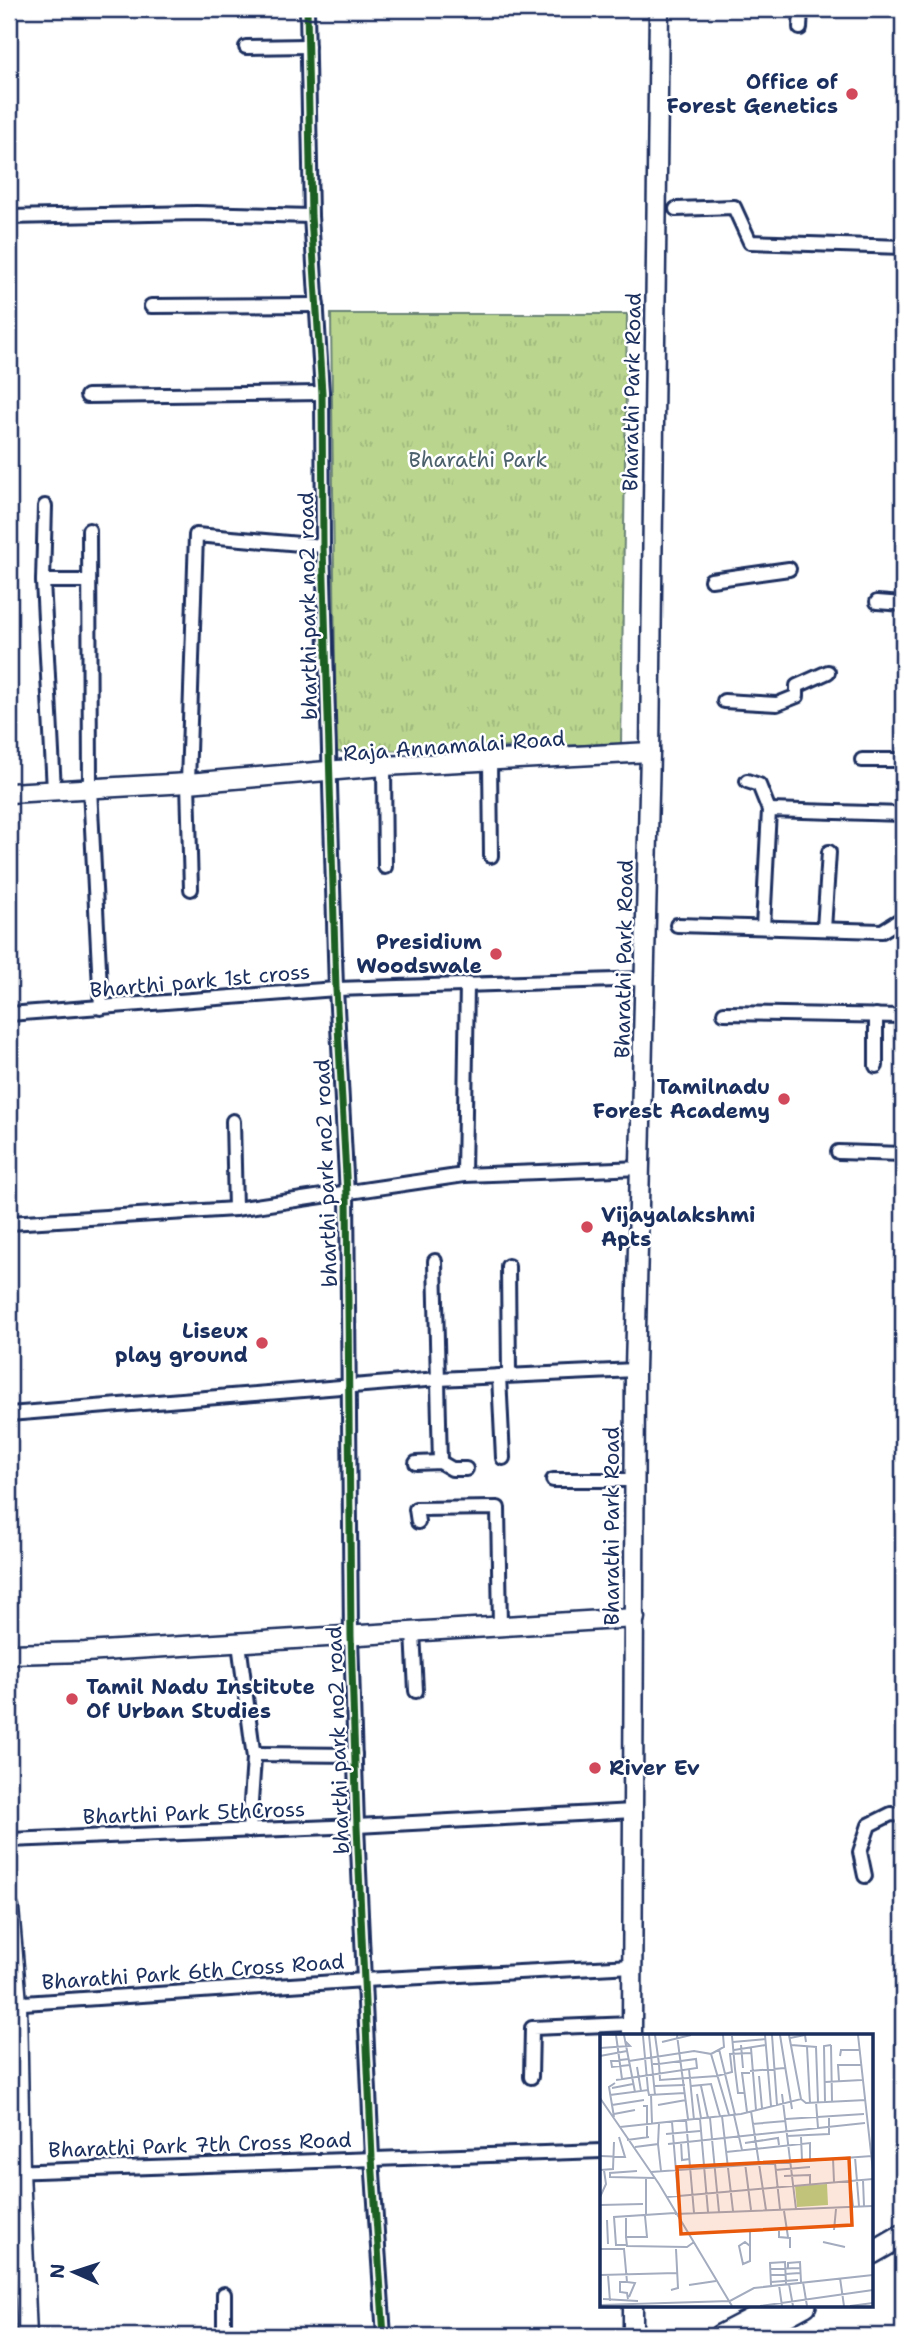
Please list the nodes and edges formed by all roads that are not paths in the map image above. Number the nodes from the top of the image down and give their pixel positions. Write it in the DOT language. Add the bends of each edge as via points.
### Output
graph roads {
  1 [pos="307,9"];
  2 [pos="659,9"];
  3 [pos="801,9"];
  4 [pos="800,28"];
  5 [pos="308,46"];
  6 [pos="246,47"];
  7 [pos="676,209"];
  8 [pos="311,216"];
  9 [pos="9,217"];
  10 [pos="903,247"];
  11 [pos="317,305"];
  12 [pos="152,306"];
  13 [pos="321,393"];
  14 [pos="87,396"];
  15 [pos="45,506"];
  16 [pos="89,530"];
  17 [pos="323,546"];
  18 [pos="789,569"];
  19 [pos="711,580"];
  20 [pos="43,581"];
  21 [pos="89,581"];
  22 [pos="877,602"];
  23 [pos="903,604"];
  24 [pos="828,671"];
  25 [pos="724,701"];
  26 [pos="650,752"];
  27 [pos="862,760"];
  28 [pos="903,760"];
  29 [pos="490,761"];
  30 [pos="384,766"];
  31 [pos="330,772"];
  32 [pos="747,780"];
  33 [pos="188,783"];
  34 [pos="90,788"];
  35 [pos="54,790"];
  36 [pos="9,793"];
  37 [pos="769,810"];
  38 [pos="903,814"];
  39 [pos="830,852"];
  40 [pos="491,856"];
  41 [pos="385,867"];
  42 [pos="191,888"];
  43 [pos="903,918"];
  44 [pos="677,925"];
  45 [pos="763,928"];
  46 [pos="824,929"];
  47 [pos="646,979"];
  48 [pos="467,984"];
  49 [pos="336,989"];
  50 [pos="102,1008"];
  51 [pos="724,1013"];
  52 [pos="9,1014"];
  53 [pos="876,1015"];
  54 [pos="903,1016"];
  55 [pos="876,1066"];
  56 [pos="233,1121"];
  57 [pos="838,1152"];
  58 [pos="903,1154"];
  59 [pos="642,1168"];
  60 [pos="464,1175"];
  61 [pos="347,1194"];
  62 [pos="235,1209"];
  63 [pos="9,1223"];
  64 [pos="435,1261"];
  65 [pos="508,1266"];
  66 [pos="635,1370"];
  67 [pos="504,1376"];
  68 [pos="438,1379"];
  69 [pos="347,1386"];
  70 [pos="9,1414"];
  71 [pos="503,1458"];
  72 [pos="440,1462"];
  73 [pos="416,1463"];
  74 [pos="466,1469"];
  75 [pos="553,1480"];
  76 [pos="635,1480"];
  77 [pos="418,1522"];
  78 [pos="635,1618"];
  79 [pos="500,1626"];
  80 [pos="413,1632"];
  81 [pos="351,1636"];
  82 [pos="239,1643"];
  83 [pos="9,1654"];
  84 [pos="416,1691"];
  85 [pos="254,1754"];
  86 [pos="355,1755"];
  87 [pos="633,1811"];
  88 [pos="903,1815"];
  89 [pos="358,1826"];
  90 [pos="250,1830"];
  91 [pos="9,1840"];
  92 [pos="864,1876"];
  93 [pos="9,1908"];
  94 [pos="632,1966"];
  95 [pos="364,1980"];
  96 [pos="13,2003"];
  97 [pos="632,2030"];
  98 [pos="531,2077"];
  99 [pos="600,2151"];
  100 [pos="372,2158"];
  101 [pos="14,2171"];
  102 [pos="903,2235"];
  103 [pos="903,2251"];
  104 [pos="874,2252"];
  105 [pos="874,2267"];
  106 [pos="224,2294"];
  107 [pos="633,2306"];
  108 [pos="778,2306"];
  109 [pos="803,2306"];
  110 [pos="27,2336"];
  111 [pos="224,2336"];
  112 [pos="384,2336"];
  113 [pos="633,2336"];
  114 [pos="720,2336"];
  115 [pos="748,2336"];
  1 -- 5 [label="street, bharthi park no2 road"];
  2 -- 26 [label="main road, Bharathi Park Road"];
  3 -- 4 [label="street"];
  5 -- 6 [label="street"];
  5 -- 8 [label="street, bharthi park no2 road"];
  7 -- 10 [label="street" via="734,208 750,242"];
  8 -- 9 [label="street"];
  8 -- 11 [label="street, bharthi park no2 road"];
  11 -- 12 [label="street"];
  11 -- 13 [label="street, bharthi park no2 road"];
  13 -- 14 [label="street"];
  13 -- 17 [label="street, bharthi park no2 road"];
  15 -- 20 [label="street"];
  16 -- 21 [label="street"];
  17 -- 31 [label="street, bharthi park no2 road"];
  17 -- 33 [label="street" via="195,535"];
  18 -- 19 [label="street"];
  20 -- 21 [label="street"];
  20 -- 35 [label="street"];
  21 -- 34 [label="street"];
  22 -- 23 [label="street"];
  24 -- 25 [label="street" via="797,686 797,696 777,704"];
  26 -- 29 [label="main road, Raja Annamalai Road"];
  26 -- 47 [label="main road, Bharathi Park Road"];
  27 -- 28 [label="street"];
  29 -- 30 [label="main road, Raja Annamalai Road"];
  29 -- 40 [label="street"];
  30 -- 31 [label="main road, Raja Annamalai Road"];
  30 -- 41 [label="street"];
  31 -- 33 [label="main road, Raja Annamalai Road"];
  31 -- 49 [label="street, bharthi park no2 road"];
  32 -- 37 [label="street" via="759,785"];
  33 -- 34 [label="main road, Raja Annamalai Road"];
  33 -- 42 [label="street"];
  34 -- 35 [label="main road, Raja Annamalai Road"];
  34 -- 50 [label="street"];
  35 -- 36 [label="main road, Raja Annamalai Road"];
  37 -- 38 [label="street"];
  37 -- 45 [label="street"];
  39 -- 46 [label="street"];
  43 -- 46 [label="street" via="882,931"];
  44 -- 45 [label="street"];
  45 -- 46 [label="street"];
  47 -- 48 [label="street, Bharthi park 1st cross"];
  47 -- 59 [label="main road, Bharathi Park Road"];
  48 -- 49 [label="street, Bharthi park 1st cross"];
  48 -- 60 [label="street"];
  49 -- 50 [label="street, Bharthi park 1st cross"];
  49 -- 61 [label="street, bharthi park no2 road"];
  50 -- 52 [label="street, Bharthi park 1st cross"];
  51 -- 53 [label="street"];
  53 -- 54 [label="street"];
  53 -- 55 [label="street"];
  56 -- 62 [label="street"];
  57 -- 58 [label="street"];
  59 -- 60 [label="street"];
  59 -- 66 [label="main road, Bharathi Park Road"];
  60 -- 61 [label="street"];
  61 -- 62 [label="street"];
  61 -- 69 [label="street, bharthi park no2 road"];
  62 -- 63 [label="street"];
  64 -- 68 [label="street"];
  65 -- 67 [label="street"];
  66 -- 67 [label="street"];
  66 -- 76 [label="main road, Bharathi Park Road"];
  67 -- 68 [label="street"];
  67 -- 71 [label="street"];
  68 -- 69 [label="street"];
  68 -- 72 [label="street"];
  69 -- 70 [label="street"];
  69 -- 81 [label="street, bharthi park no2 road"];
  72 -- 73 [label="street"];
  72 -- 74 [label="street" via="452,1469"];
  75 -- 76 [label="street"];
  76 -- 78 [label="main road, Bharathi Park Road"];
  77 -- 79 [label="street" via="416,1509 498,1508"];
  78 -- 79 [label="main road"];
  78 -- 87 [label="main road, Bharathi Park Road"];
  79 -- 80 [label="main road"];
  80 -- 81 [label="main road"];
  80 -- 84 [label="street"];
  81 -- 82 [label="main road"];
  81 -- 86 [label="street, bharthi park no2 road"];
  82 -- 83 [label="main road"];
  82 -- 85 [label="street"];
  85 -- 86 [label="street"];
  85 -- 90 [label="street"];
  86 -- 89 [label="street, bharthi park no2 road"];
  87 -- 89 [label="street, Bharthi Park 5thCross"];
  87 -- 94 [label="main road, Bharathi Park Road"];
  88 -- 92 [label="street" via="891,1814 869,1825 860,1852"];
  89 -- 90 [label="street, Bharthi Park 5thCross"];
  89 -- 95 [label="street, bharthi park no2 road"];
  90 -- 91 [label="street, Bharthi Park 5thCross"];
  93 -- 96 [label="main road"];
  94 -- 95 [label="street, Bharathi Park 6th Cross Road"];
  94 -- 97 [label="main road, Bharathi Park Road"];
  95 -- 96 [label="street, Bharathi Park 6th Cross Road"];
  95 -- 100 [label="street, bharthi park no2 road"];
  96 -- 101 [label="main road"];
  97 -- 98 [label="street" via="532,2028"];
  99 -- 100 [label="street, Bharathi Park 7th Cross Road"];
  100 -- 101 [label="street, Bharathi Park 7th Cross Road"];
  100 -- 112 [label="street, bharthi park no2 road"];
  101 -- 110 [label="main road"];
  102 -- 104 [label="main road"];
  103 -- 105 [label="main road"];
  106 -- 111 [label="street"];
  107 -- 113 [label="main road"];
  108 -- 114 [label="main road"];
  109 -- 115 [label="main road"];
}
